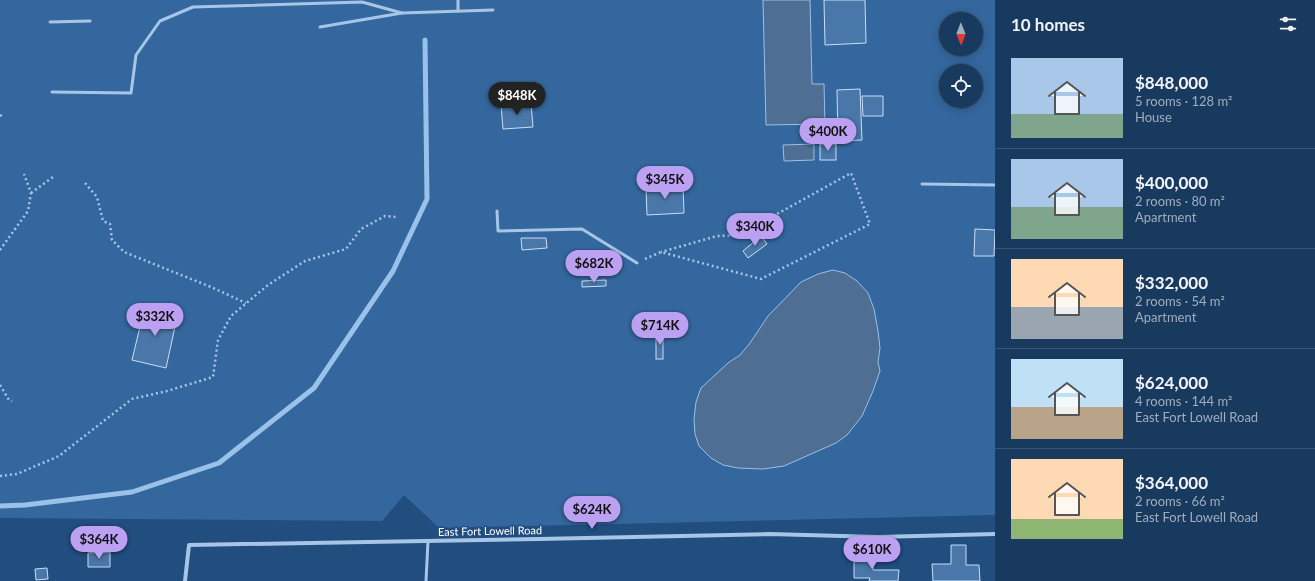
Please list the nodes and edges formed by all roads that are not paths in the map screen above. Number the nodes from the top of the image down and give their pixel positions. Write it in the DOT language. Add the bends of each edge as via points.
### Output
graph roads {
  1 [pos="458,0"];
  2 [pos="493,10"];
  3 [pos="458,11"];
  4 [pos="402,13"];
  5 [pos="90,21"];
  6 [pos="50,22"];
  7 [pos="320,27"];
  8 [pos="52,92"];
  9 [pos="922,184"];
  10 [pos="995,185"];
  11 [pos="497,211"];
  12 [pos="637,263"];
  13 [pos="995,534"];
  14 [pos="428,541"];
  15 [pos="185,581"];
  16 [pos="426,581"];
  1 -- 3 [label="lane"];
  2 -- 3 [label="lane"];
  3 -- 4 [label="lane"];
  4 -- 7 [label="lane"];
  4 -- 8 [label="lane" via="362,2 193,7 160,21 136,55 131,93"];
  5 -- 6 [label="lane"];
  9 -- 10 [label="lane"];
  11 -- 12 [label="lane" via="498,231 582,229"];
  13 -- 14 [label="street, East Fort Lowell Road" via="878,537 770,534"];
  14 -- 15 [label="street, East Fort Lowell Road" via="189,545"];
  14 -- 16 [label="lane"];
}
